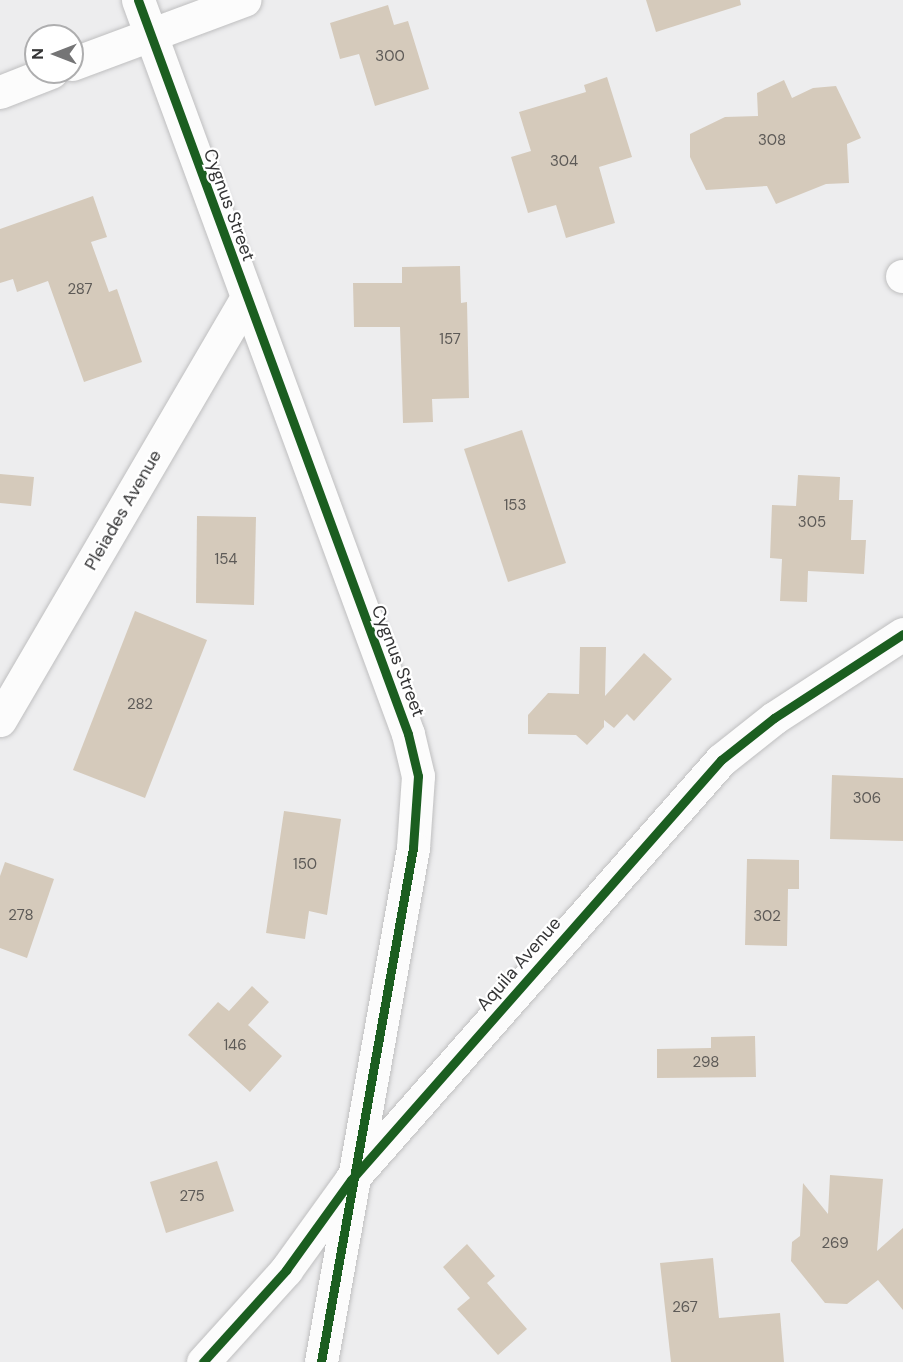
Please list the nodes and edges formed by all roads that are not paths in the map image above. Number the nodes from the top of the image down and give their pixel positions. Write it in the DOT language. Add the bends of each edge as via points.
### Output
graph roads {
  1 [pos="138,0"];
  2 [pos="244,0"];
  3 [pos="150,34"];
  4 [pos="84,59"];
  5 [pos="24,83"];
  6 [pos="0,92"];
  7 [pos="245,300"];
  8 [pos="903,634"];
  9 [pos="0,720"];
  10 [pos="351,1180"];
  11 [pos="203,1362"];
  12 [pos="321,1362"];
  1 -- 3 [label="street, Cygnus Street"];
  2 -- 3 [label="street"];
  3 -- 4 [label="street"];
  3 -- 7 [label="street, Cygnus Street"];
  5 -- 6 [label="street"];
  7 -- 9 [label="street, Pleiades Avenue"];
  7 -- 10 [label="street, Cygnus Street" via="408,734 418,776 413,848"];
  8 -- 10 [label="street, Aquila Avenue" via="774,718 721,760"];
  10 -- 11 [label="street, Aquila Avenue" via="286,1270"];
  10 -- 12 [label="street, Cygnus Street"];
}
